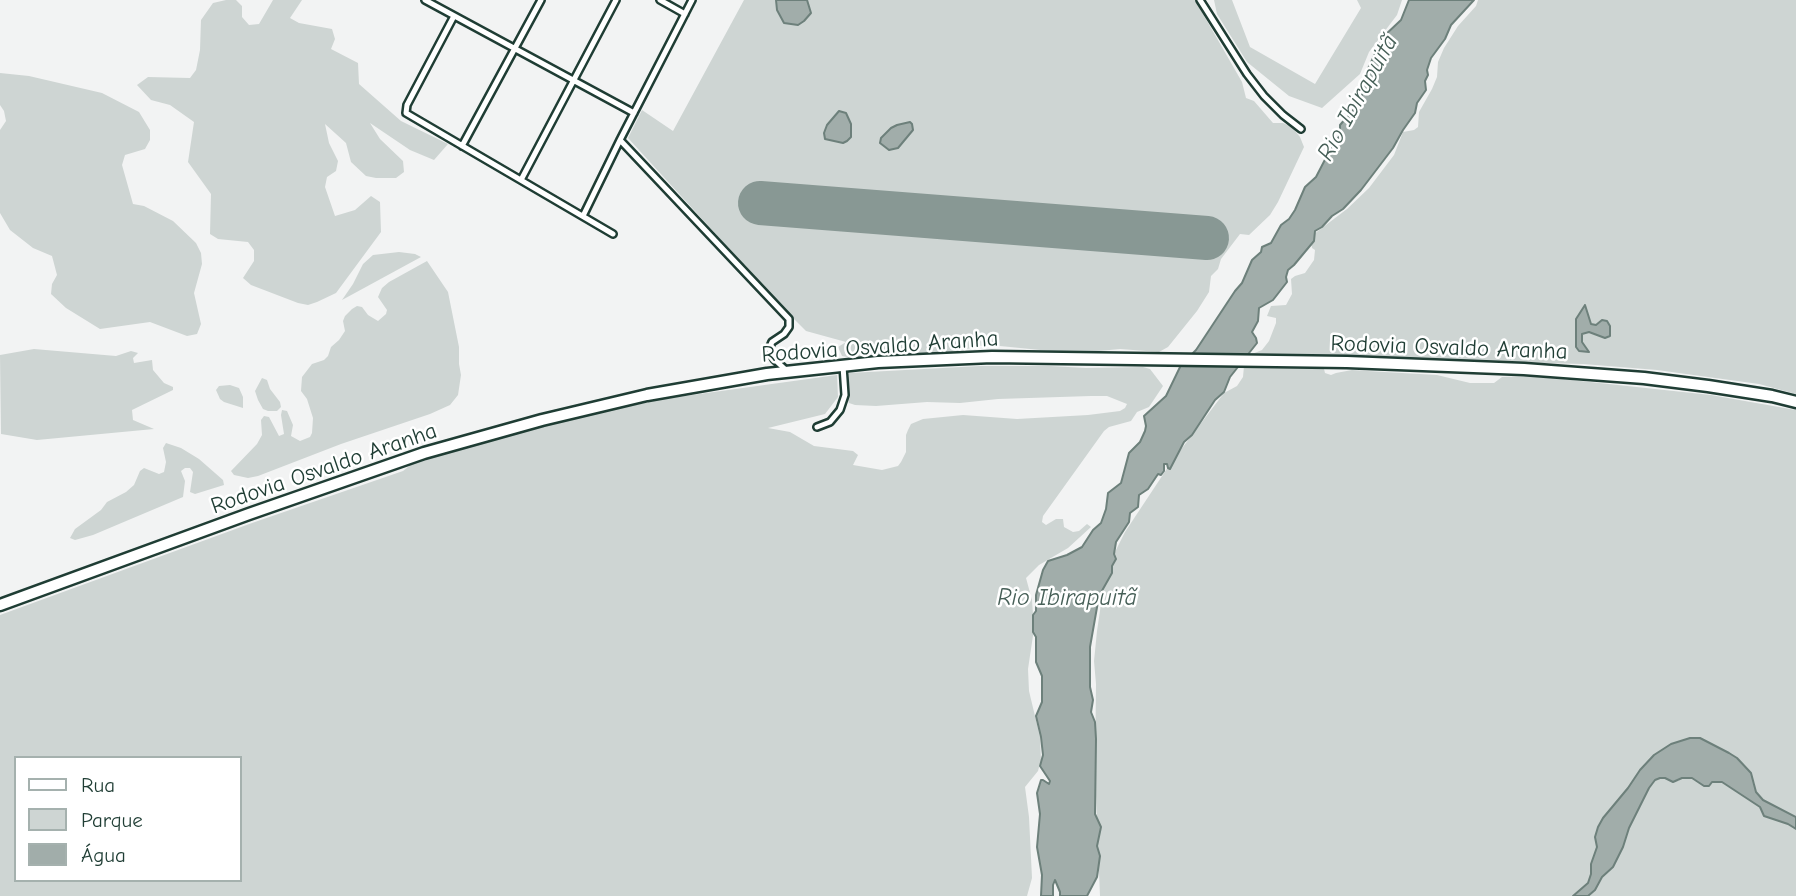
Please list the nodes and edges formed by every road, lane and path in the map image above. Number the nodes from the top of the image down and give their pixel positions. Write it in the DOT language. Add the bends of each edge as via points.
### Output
graph roads {
  1 [pos="425,0"];
  2 [pos="541,0"];
  3 [pos="616,0"];
  4 [pos="660,0"];
  5 [pos="692,0"];
  6 [pos="1200,0"];
  7 [pos="685,14"];
  8 [pos="454,16"];
  9 [pos="513,48"];
  10 [pos="574,80"];
  11 [pos="634,113"];
  12 [pos="1301,129"];
  13 [pos="620,140"];
  14 [pos="462,146"];
  15 [pos="521,180"];
  16 [pos="583,216"];
  17 [pos="613,234"];
  18 [pos="844,366"];
  19 [pos="789,372"];
  20 [pos="1796,402"];
  21 [pos="817,427"];
  22 [pos="0,605"];
  1 -- 8 [label="street"];
  2 -- 9 [label="street"];
  3 -- 10 [label="street"];
  4 -- 7 [label="street"];
  5 -- 7 [label="street"];
  6 -- 12 [label="street" via="1264,96"];
  7 -- 11 [label="street"];
  8 -- 9 [label="street"];
  8 -- 14 [label="street" via="406,113"];
  9 -- 10 [label="street"];
  9 -- 14 [label="street"];
  10 -- 11 [label="street"];
  10 -- 15 [label="street"];
  11 -- 13 [label="street"];
  13 -- 16 [label="street"];
  13 -- 19 [label="street" via="789,319 789,327 769,349"];
  14 -- 15 [label="street"];
  15 -- 16 [label="street"];
  16 -- 17 [label="street"];
  18 -- 19 [label="highway, Rodovia Osvaldo Aranha"];
  18 -- 20 [label="highway, Rodovia Osvaldo Aranha" via="992,357 1347,362 1644,378"];
  18 -- 21 [label="street" via="845,395 840,410 830,422"];
  19 -- 22 [label="highway, Rodovia Osvaldo Aranha" via="647,395 424,453"];
}
